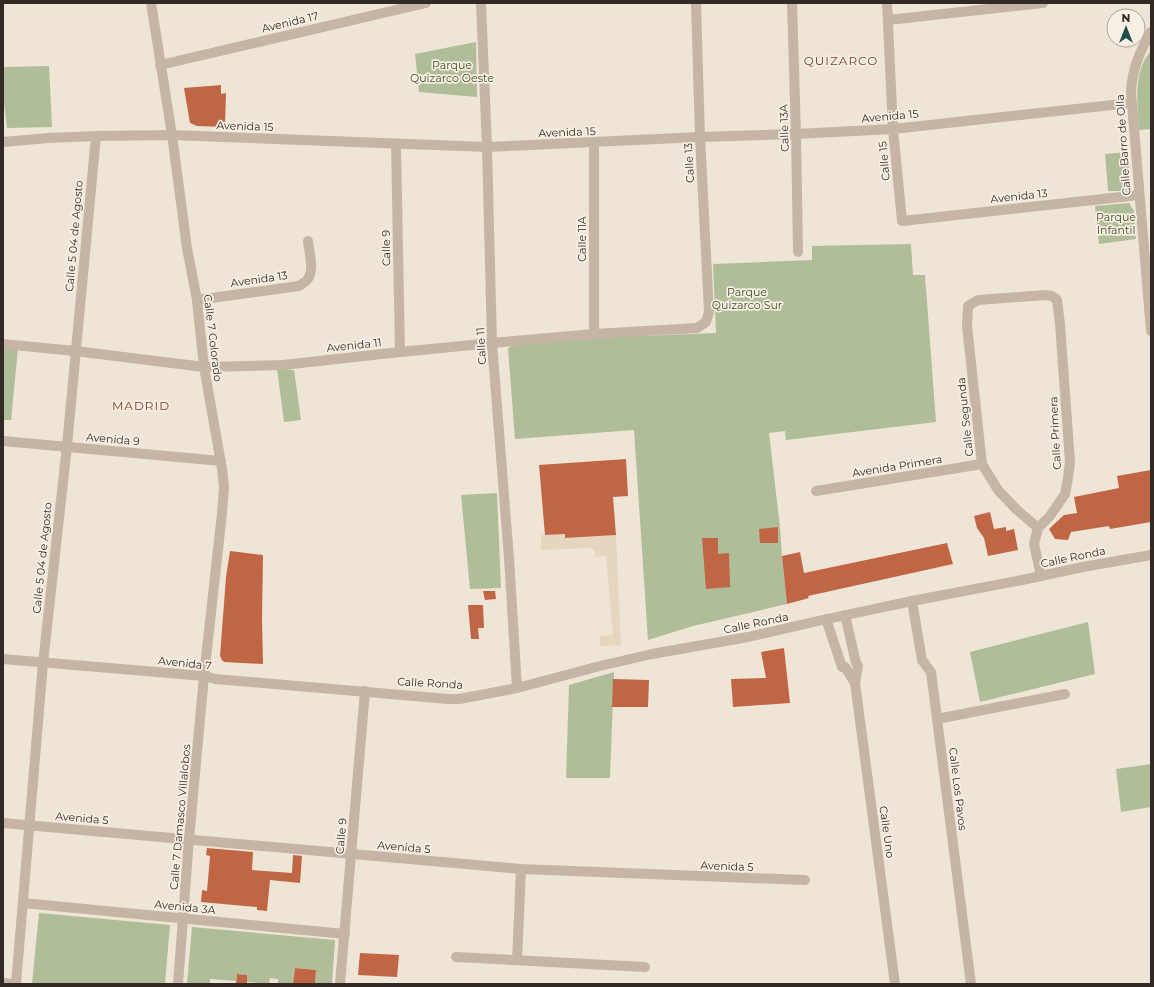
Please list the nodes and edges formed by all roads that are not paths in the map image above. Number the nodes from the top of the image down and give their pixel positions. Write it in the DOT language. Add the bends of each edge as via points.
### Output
graph roads {
  1 [pos="151,3"];
  2 [pos="426,3"];
  3 [pos="480,3"];
  4 [pos="696,3"];
  5 [pos="792,3"];
  6 [pos="887,3"];
  7 [pos="1043,3"];
  8 [pos="994,6"];
  9 [pos="888,20"];
  10 [pos="1151,32"];
  11 [pos="160,65"];
  12 [pos="1131,103"];
  13 [pos="893,129"];
  14 [pos="796,134"];
  15 [pos="172,135"];
  16 [pos="96,136"];
  17 [pos="700,137"];
  18 [pos="3,142"];
  19 [pos="594,143"];
  20 [pos="396,144"];
  21 [pos="486,147"];
  22 [pos="1139,195"];
  23 [pos="902,221"];
  24 [pos="308,241"];
  25 [pos="798,252"];
  26 [pos="197,300"];
  27 [pos="968,306"];
  28 [pos="706,322"];
  29 [pos="1151,331"];
  30 [pos="594,334"];
  31 [pos="492,343"];
  32 [pos="3,344"];
  33 [pos="76,351"];
  34 [pos="400,352"];
  35 [pos="204,367"];
  36 [pos="3,441"];
  37 [pos="67,446"];
  38 [pos="221,461"];
  39 [pos="982,464"];
  40 [pos="816,491"];
  41 [pos="1038,528"];
  42 [pos="1151,555"];
  43 [pos="1041,576"];
  44 [pos="912,601"];
  45 [pos="845,615"];
  46 [pos="826,619"];
  47 [pos="3,659"];
  48 [pos="43,663"];
  49 [pos="204,676"];
  50 [pos="855,683"];
  51 [pos="516,688"];
  52 [pos="365,691"];
  53 [pos="1065,694"];
  54 [pos="937,720"];
  55 [pos="3,823"];
  56 [pos="30,825"];
  57 [pos="189,839"];
  58 [pos="351,854"];
  59 [pos="521,869"];
  60 [pos="805,880"];
  61 [pos="24,904"];
  62 [pos="184,919"];
  63 [pos="345,934"];
  64 [pos="456,957"];
  65 [pos="517,960"];
  66 [pos="645,967"];
  67 [pos="3,983"];
  68 [pos="15,984"];
  69 [pos="178,984"];
  70 [pos="340,984"];
  71 [pos="895,984"];
  72 [pos="971,984"];
  1 -- 11 [label="street, Calle 7 Colorado"];
  2 -- 11 [label="street, Avenida 17"];
  3 -- 21 [label="street, Calle 11"];
  4 -- 17 [label="street, Calle 13"];
  5 -- 14 [label="street, Calle 13A"];
  6 -- 9 [label="street, Calle 15"];
  7 -- 8 [label="street"];
  8 -- 9 [label="street"];
  9 -- 13 [label="street, Calle 15"];
  10 -- 12 [label="street, Calle Barro de Olla" via="1134,68"];
  11 -- 15 [label="street, Calle 7 Colorado"];
  12 -- 13 [label="street, Avenida 15"];
  12 -- 22 [label="street, Calle Barro de Olla"];
  13 -- 14 [label="street, Avenida 15"];
  13 -- 23 [label="street, Calle 15"];
  14 -- 17 [label="street, Avenida 15"];
  14 -- 25 [label="street, Calle 13A"];
  15 -- 16 [label="street, Avenida 15"];
  15 -- 20 [label="street, Avenida 15"];
  15 -- 26 [label="street, Calle 7 Colorado" via="187,248"];
  16 -- 18 [label="street, Avenida 15"];
  16 -- 33 [label="street, Calle 5 04 de Agosto"];
  17 -- 19 [label="street, Avenida 15"];
  17 -- 28 [label="street, Calle 13" via="709,312"];
  19 -- 21 [label="street, Avenida 15"];
  19 -- 30 [label="street, Calle 11A"];
  20 -- 21 [label="street, Avenida 15"];
  20 -- 34 [label="street, Calle 9"];
  21 -- 31 [label="street, Calle 11"];
  22 -- 23 [label="street, Avenida 13"];
  22 -- 29 [label="street, Calle Barro de Olla"];
  24 -- 26 [label="street, Avenida 13" via="310,275 298,286"];
  26 -- 35 [label="street, Calle 7 Colorado"];
  27 -- 39 [label="street, Calle Segunda" via="967,326"];
  27 -- 41 [label="street, Calle Primera" via="978,300 1046,295 1057,300 1069,470 1065,494"];
  28 -- 30 [label="street, Avenida 11" via="697,328"];
  30 -- 31 [label="street, Avenida 11"];
  31 -- 34 [label="street, Avenida 11"];
  31 -- 51 [label="street, Calle 11" via="509,558"];
  32 -- 33 [label="street, Avenida 11"];
  33 -- 35 [label="street, Avenida 11"];
  33 -- 37 [label="street, Calle 5 04 de Agosto"];
  34 -- 35 [label="street, Avenida 11" via="283,365"];
  35 -- 38 [label="street, Calle 7 Colorado"];
  36 -- 37 [label="street, Avenida 9"];
  37 -- 38 [label="street, Avenida 9"];
  37 -- 48 [label="street, Calle 5 04 de Agosto"];
  38 -- 49 [label="street, Calle 7 Colorado" via="224,487 222,513"];
  39 -- 40 [label="street, Avenida Primera"];
  39 -- 41 [label="street, Calle Segunda" via="998,490"];
  41 -- 43 [label="street" via="1034,544"];
  42 -- 43 [label="street, Calle Ronda"];
  43 -- 44 [label="street, Calle Ronda"];
  44 -- 45 [label="street, Calle Ronda"];
  44 -- 54 [label="street, Calle Los Pavos" via="922,660 931,672"];
  45 -- 46 [label="street, Calle Ronda"];
  45 -- 50 [label="street, Calle Uno" via="858,666"];
  46 -- 50 [label="street, Calle Uno" via="842,667 845,667"];
  46 -- 51 [label="street, Calle Ronda" via="734,640 652,654"];
  47 -- 48 [label="street, Avenida 7"];
  48 -- 49 [label="street, Avenida 7"];
  48 -- 56 [label="street, Calle 5 04 de Agosto"];
  49 -- 52 [label="street, Avenida 7" via="214,679"];
  49 -- 57 [label="street, Calle 7 Damasco Villalobos"];
  50 -- 71 [label="street, Calle Uno"];
  51 -- 52 [label="street, Calle Ronda" via="459,699"];
  52 -- 58 [label="street, Calle 9"];
  53 -- 54 [label="street"];
  54 -- 72 [label="street, Calle Los Pavos"];
  55 -- 56 [label="street, Avenida 5"];
  56 -- 57 [label="street, Avenida 5"];
  56 -- 61 [label="street, Calle 5 04 de Agosto"];
  57 -- 58 [label="street, Avenida 5"];
  57 -- 62 [label="street, Calle 7 Damasco Villalobos"];
  58 -- 59 [label="street, Avenida 5"];
  58 -- 63 [label="street, Calle 9"];
  59 -- 60 [label="street, Avenida 5"];
  59 -- 65 [label="street"];
  61 -- 62 [label="street, Avenida 3A"];
  61 -- 68 [label="street, Calle 5 04 de Agosto"];
  62 -- 63 [label="street, Avenida 3A"];
  62 -- 69 [label="street, Calle 7 Damasco Villalobos"];
  63 -- 70 [label="street, Calle 9"];
  64 -- 65 [label="street"];
  65 -- 66 [label="street"];
  67 -- 68 [label="street"];
}
